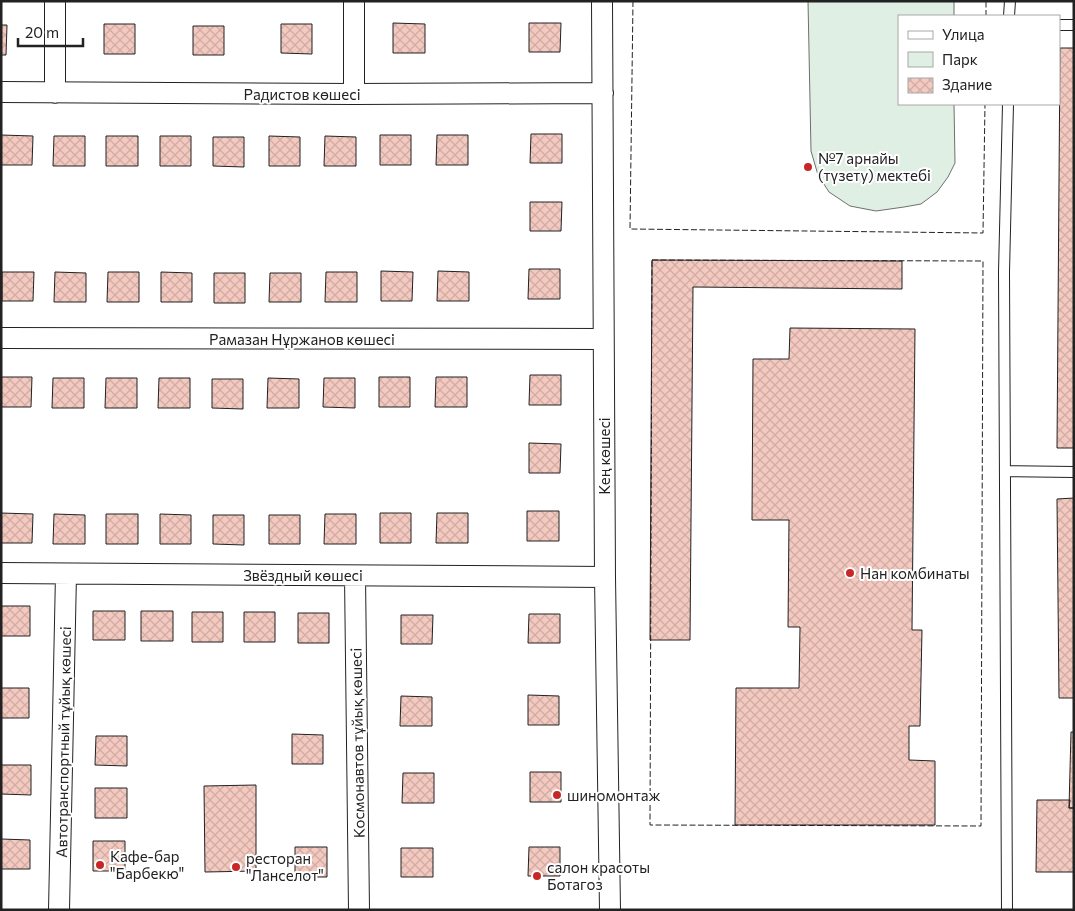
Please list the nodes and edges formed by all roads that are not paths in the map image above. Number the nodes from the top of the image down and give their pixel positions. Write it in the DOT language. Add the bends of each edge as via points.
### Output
graph roads {
  1 [pos="55,1"];
  2 [pos="354,1"];
  3 [pos="602,1"];
  4 [pos="1010,1"];
  5 [pos="1009,15"];
  6 [pos="1060,25"];
  7 [pos="1074,25"];
  8 [pos="1,92"];
  9 [pos="55,93"];
  10 [pos="603,93"];
  11 [pos="354,94"];
  12 [pos="1008,105"];
  13 [pos="1,338"];
  14 [pos="603,339"];
  15 [pos="1005,471"];
  16 [pos="1074,472"];
  17 [pos="1,573"];
  18 [pos="66,574"];
  19 [pos="355,576"];
  20 [pos="605,577"];
  21 [pos="59,910"];
  22 [pos="359,910"];
  23 [pos="610,910"];
  24 [pos="1007,910"];
  1 -- 9 [label="street"];
  2 -- 11 [label="street"];
  3 -- 10 [label="street, Кең көшесі"];
  4 -- 5 [label="lane"];
  6 -- 7 [label="lane"];
  8 -- 9 [label="street, Радистов көшесі"];
  9 -- 11 [label="street, Радистов көшесі"];
  10 -- 11 [label="street, Радистов көшесі"];
  10 -- 14 [label="street, Кең көшесі"];
  12 -- 15 [label="lane" via="1004,272"];
  13 -- 14 [label="street, Рамазан Нұржанов көшесі"];
  14 -- 20 [label="street, Кең көшесі"];
  15 -- 16 [label="lane"];
  15 -- 24 [label="lane"];
  17 -- 18 [label="street, Звёздный көшесі"];
  18 -- 19 [label="street, Звёздный көшесі"];
  18 -- 21 [label="street, Автотранспортный тұйық көшесі"];
  19 -- 20 [label="street, Звёздный көшесі"];
  19 -- 22 [label="street, Космонавтов тұйық көшесі"];
  20 -- 23 [label="street, Кең көшесі"];
}
